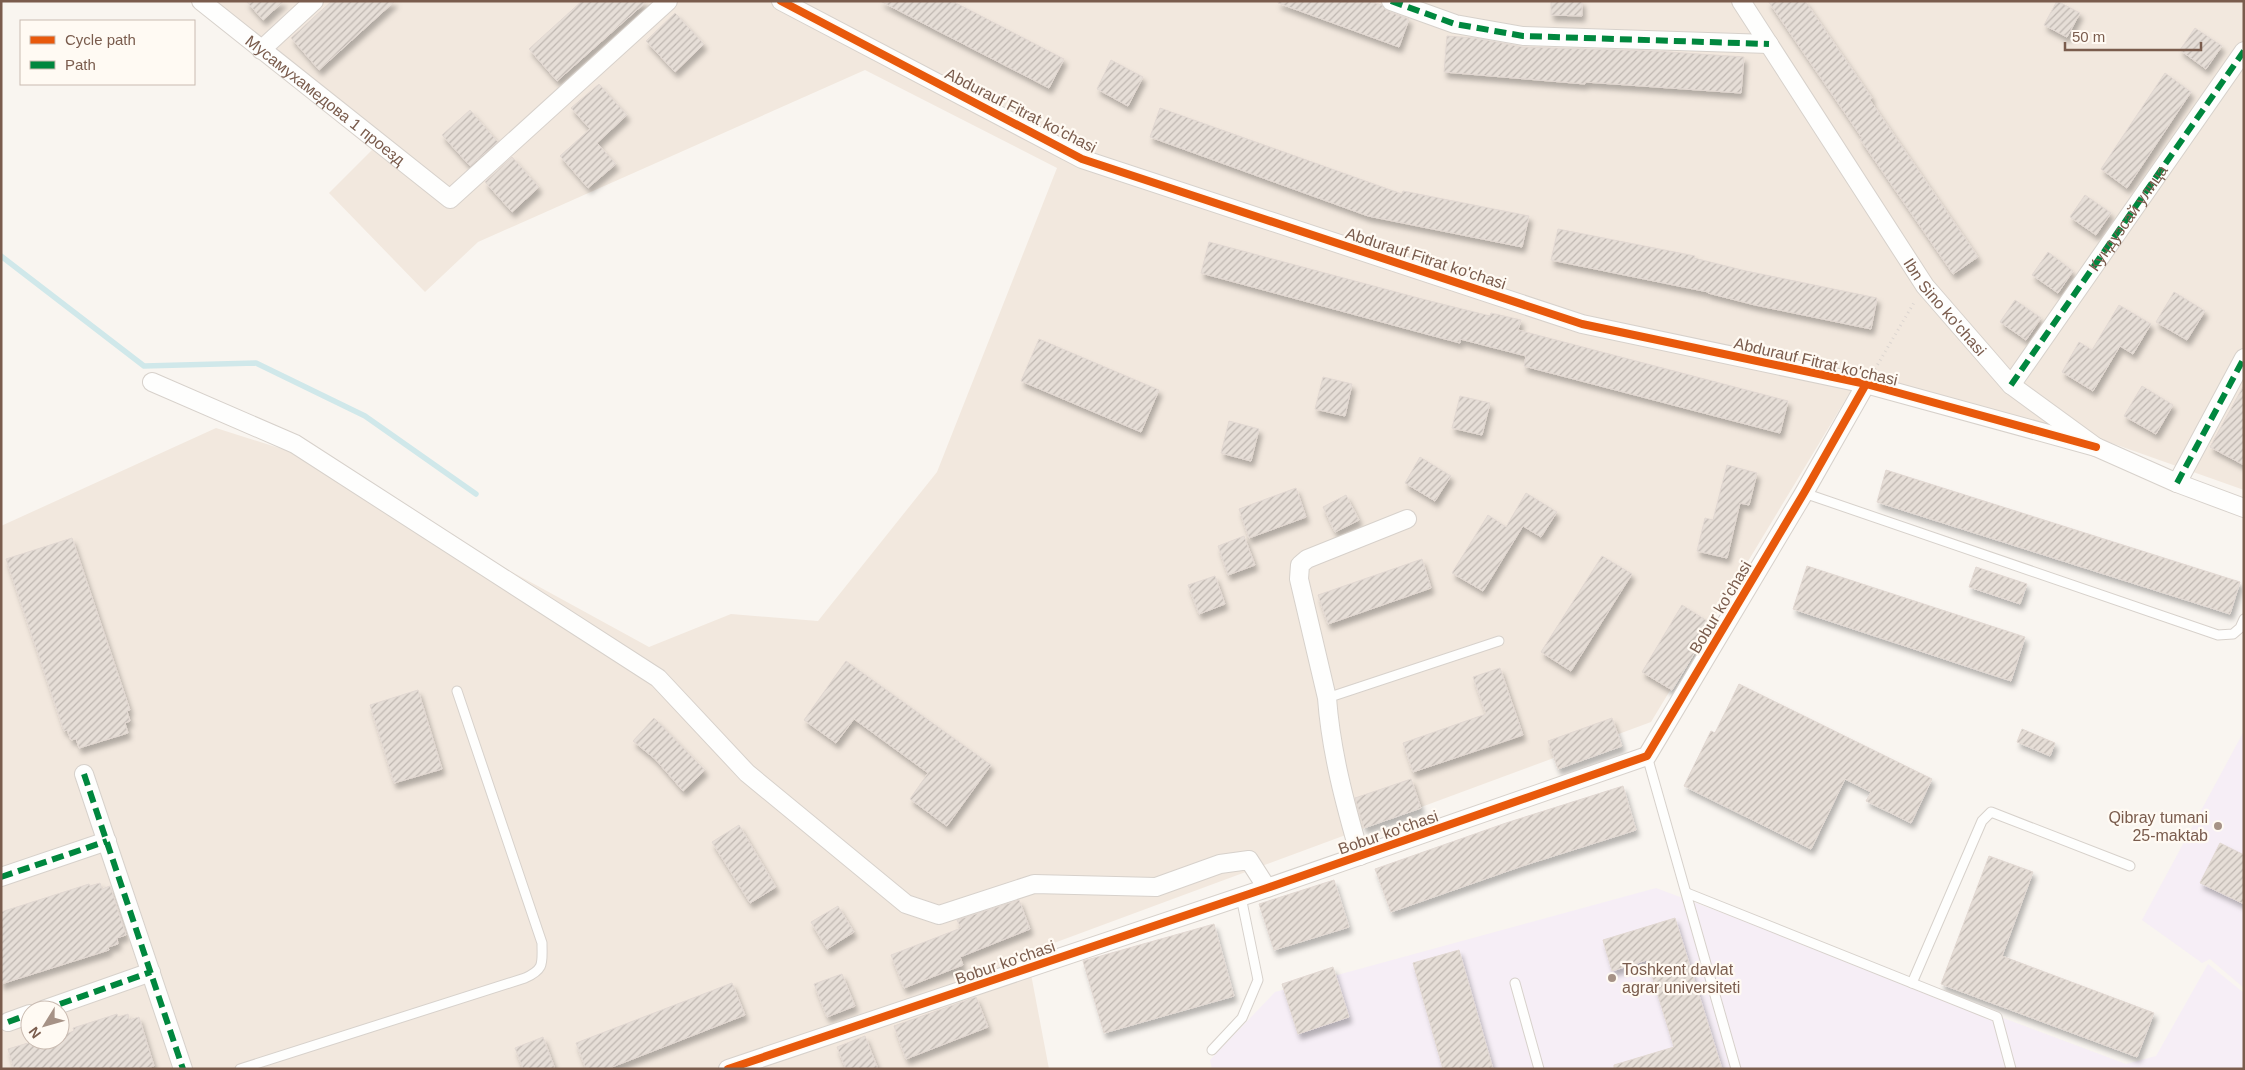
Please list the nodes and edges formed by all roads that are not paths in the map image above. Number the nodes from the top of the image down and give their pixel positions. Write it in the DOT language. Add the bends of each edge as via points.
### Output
graph roads {
  1 [pos="201,1"];
  2 [pos="314,1"];
  3 [pos="668,1"];
  4 [pos="781,1"];
  5 [pos="1392,1"];
  6 [pos="1741,1"];
  7 [pos="1769,44"];
  8 [pos="261,50"];
  9 [pos="2244,51"];
  10 [pos="2244,358"];
  11 [pos="152,382"];
  12 [pos="1866,384"];
  13 [pos="2011,385"];
  14 [pos="2096,447"];
  15 [pos="2177,483"];
  16 [pos="1804,493"];
  17 [pos="2244,508"];
  18 [pos="1407,519"];
  19 [pos="2244,619"];
  20 [pos="1500,641"];
  21 [pos="457,692"];
  22 [pos="1327,698"];
  23 [pos="1648,756"];
  24 [pos="84,774"];
  25 [pos="107,841"];
  26 [pos="1360,856"];
  27 [pos="2130,866"];
  28 [pos="1,877"];
  29 [pos="1267,888"];
  30 [pos="1687,893"];
  31 [pos="1241,897"];
  32 [pos="151,972"];
  33 [pos="1515,983"];
  34 [pos="1912,983"];
  35 [pos="70,1000"];
  36 [pos="20,1018"];
  37 [pos="8,1022"];
  38 [pos="1212,1050"];
  39 [pos="184,1069"];
  40 [pos="240,1069"];
  41 [pos="728,1069"];
  42 [pos="1539,1069"];
  43 [pos="1736,1069"];
  44 [pos="2011,1069"];
  1 -- 8 [label="street, Мусамухамедова 1 проезд"];
  2 -- 8 [label="street"];
  3 -- 8 [label="street, Мусамухамедова 1 проезд" via="450,199"];
  4 -- 12 [label="street, Abdurauf Fitrat ko'chasi" via="1082,159 1582,324"];
  5 -- 7 [label="street" via="1455,24 1523,36"];
  6 -- 7 [label="street, Ibn Sino ko'chasi"];
  7 -- 13 [label="street, Ibn Sino ko'chasi" via="1924,286"];
  9 -- 13 [label="street, Кундузсай улица"];
  10 -- 15 [label="street"];
  11 -- 29 [label="street" via="295,444 658,678 747,773 906,904 939,915 1034,884 1156,887 1220,864 1249,860"];
  12 -- 14 [label="street, Abdurauf Fitrat ko'chasi"];
  12 -- 16 [label="street, Bobur ko'chasi"];
  13 -- 14 [label="street, Ibn Sino ko'chasi"];
  14 -- 15 [label="street, Ibn Sino ko'chasi"];
  15 -- 17 [label="street, Ibn Sino ko'chasi"];
  16 -- 19 [label="lane" via="2218,635 2233,634"];
  16 -- 23 [label="street, Bobur ko'chasi"];
  18 -- 22 [label="street" via="1307,559 1300,565 1299,579"];
  20 -- 22 [label="lane"];
  21 -- 40 [label="lane" via="542,943 542,962 537,973"];
  22 -- 26 [label="street" via="1342,795"];
  23 -- 26 [label="street, Bobur ko'chasi"];
  23 -- 30 [label="lane"];
  24 -- 25 [label="street"];
  25 -- 28 [label="street"];
  25 -- 32 [label="street"];
  26 -- 29 [label="street, Bobur ko'chasi"];
  27 -- 34 [label="lane" via="1991,812 1982,821"];
  29 -- 31 [label="street, Bobur ko'chasi"];
  30 -- 34 [label="lane"];
  30 -- 43 [label="lane"];
  31 -- 38 [label="lane" via="1258,980 1242,1018"];
  31 -- 41 [label="street, Bobur ko'chasi"];
  32 -- 35 [label="street"];
  32 -- 39 [label="street"];
  33 -- 42 [label="lane"];
  34 -- 44 [label="lane" via="1997,1017"];
  36 -- 37 [label="street"];
}
